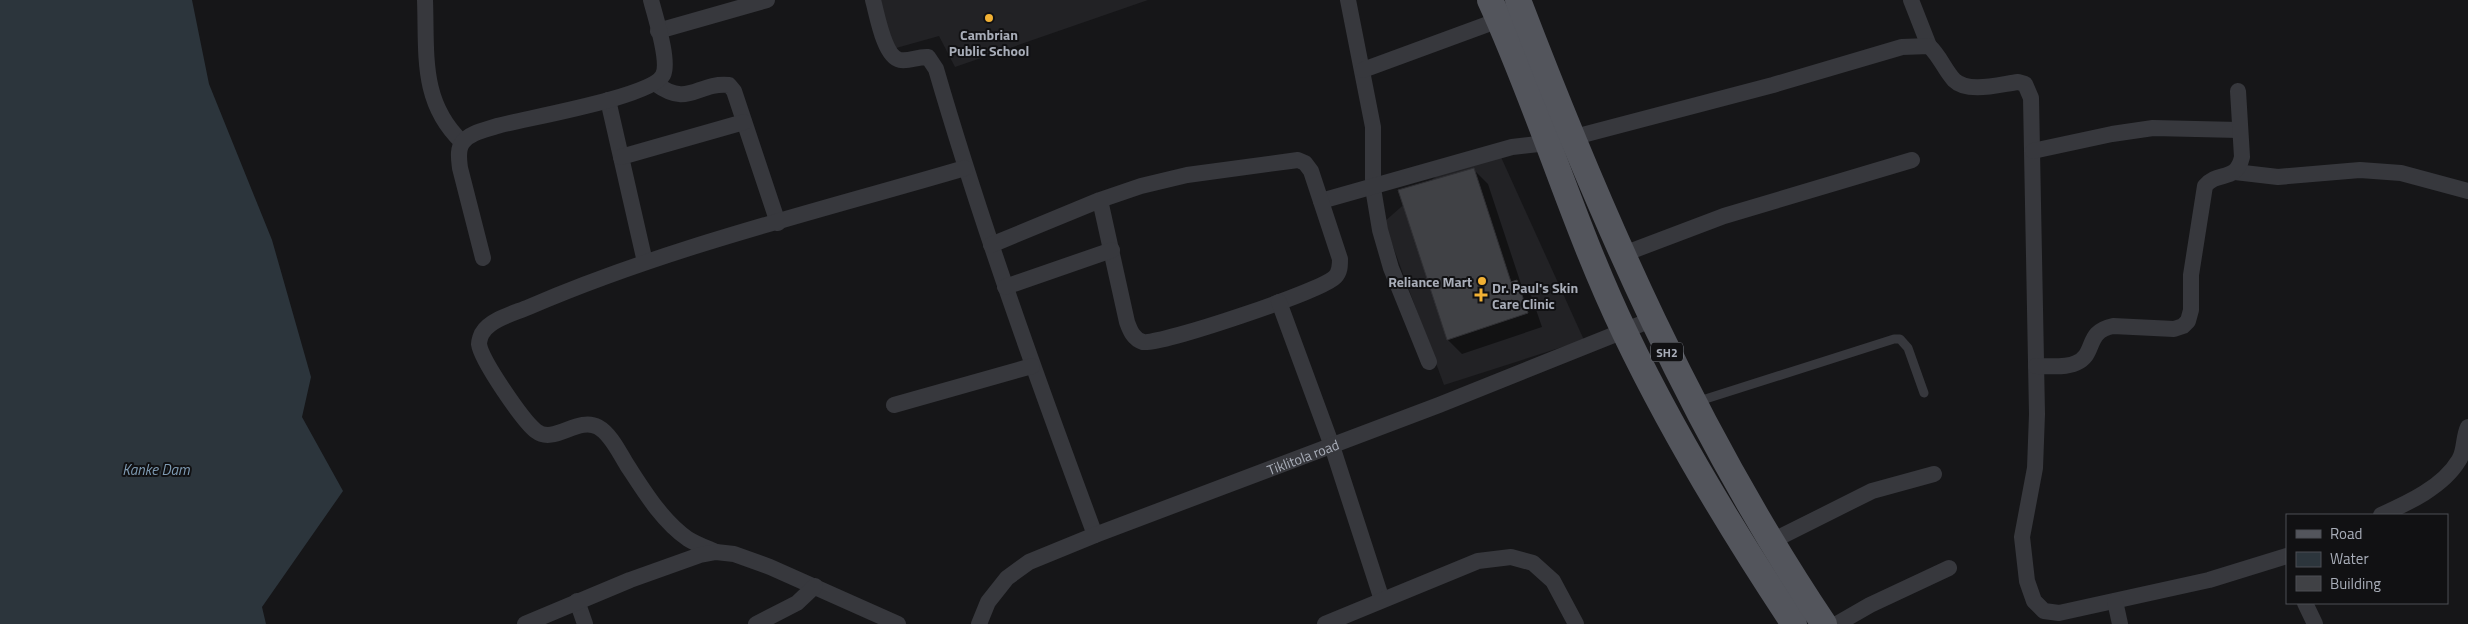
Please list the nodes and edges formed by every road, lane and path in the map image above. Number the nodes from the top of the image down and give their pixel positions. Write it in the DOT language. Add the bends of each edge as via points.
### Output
graph roads {
  1 [pos="425,0"];
  2 [pos="652,0"];
  3 [pos="873,0"];
  4 [pos="1350,0"];
  5 [pos="1518,0"];
  6 [pos="1911,0"];
  7 [pos="758,1"];
  8 [pos="1494,10"];
  9 [pos="658,31"];
  10 [pos="1929,46"];
  11 [pos="1364,70"];
  12 [pos="656,84"];
  13 [pos="2238,91"];
  14 [pos="608,100"];
  15 [pos="744,122"];
  16 [pos="2239,130"];
  17 [pos="1559,140"];
  18 [pos="462,142"];
  19 [pos="2033,151"];
  20 [pos="621,157"];
  21 [pos="1912,160"];
  22 [pos="965,168"];
  23 [pos="2235,172"];
  24 [pos="1373,188"];
  25 [pos="2468,191"];
  26 [pos="1100,200"];
  27 [pos="1321,201"];
  28 [pos="778,223"];
  29 [pos="991,245"];
  30 [pos="1112,250"];
  31 [pos="1621,255"];
  32 [pos="484,258"];
  33 [pos="645,262"];
  34 [pos="1005,286"];
  35 [pos="1279,302"];
  36 [pos="1651,320"];
  37 [pos="1625,332"];
  38 [pos="1429,362"];
  39 [pos="1032,366"];
  40 [pos="2036,366"];
  41 [pos="1924,393"];
  42 [pos="1693,403"];
  43 [pos="894,405"];
  44 [pos="2468,426"];
  45 [pos="1332,446"];
  46 [pos="1934,474"];
  47 [pos="2383,514"];
  48 [pos="1095,535"];
  49 [pos="1772,542"];
  50 [pos="716,552"];
  51 [pos="2286,559"];
  52 [pos="1949,568"];
  53 [pos="815,586"];
  54 [pos="1382,600"];
  55 [pos="577,601"];
  56 [pos="2115,601"];
  57 [pos="2305,604"];
  58 [pos="526,624"];
  59 [pos="585,624"];
  60 [pos="756,624"];
  61 [pos="898,624"];
  62 [pos="979,624"];
  63 [pos="1325,624"];
  64 [pos="1576,624"];
  65 [pos="1794,624"];
  66 [pos="1824,624"];
  67 [pos="1837,624"];
  68 [pos="2120,624"];
  69 [pos="2315,624"];
  1 -- 18 [label="street" via="430,90 437,112"];
  2 -- 9 [label="street"];
  3 -- 22 [label="street" via="892,56 899,60 928,57 933,62"];
  4 -- 11 [label="street"];
  5 -- 17 [label="main road, SH2"];
  6 -- 10 [label="street"];
  7 -- 9 [label="street"];
  8 -- 11 [label="street"];
  8 -- 17 [label="main road, SH2"];
  9 -- 12 [label="street" via="664,63 663,74"];
  10 -- 17 [label="street" via="1902,47 1754,90"];
  10 -- 19 [label="street" via="1955,81 1964,86 2025,84 2031,98"];
  11 -- 24 [label="street" via="1374,127"];
  12 -- 14 [label="street"];
  12 -- 15 [label="street" via="675,95 729,85"];
  13 -- 16 [label="street"];
  14 -- 18 [label="street" via="508,123 474,133"];
  14 -- 20 [label="street"];
  15 -- 20 [label="street"];
  15 -- 28 [label="street"];
  16 -- 19 [label="street" via="2153,128"];
  16 -- 23 [label="street" via="2242,157"];
  17 -- 24 [label="street" via="1512,147"];
  17 -- 31 [label="main road, SH2"];
  17 -- 37 [label="main road, SH2" via="1585,242"];
  18 -- 32 [label="street" via="458,154 460,168"];
  19 -- 40 [label="street"];
  20 -- 33 [label="street"];
  21 -- 31 [label="street" via="1752,208"];
  22 -- 28 [label="street"];
  22 -- 29 [label="street"];
  23 -- 25 [label="street" via="2278,177 2360,170 2401,173"];
  23 -- 40 [label="street" via="2210,180 2206,186 2191,275 2188,321 2183,326 2174,329 2103,328 2095,333 2082,360 2074,364"];
  24 -- 27 [label="street"];
  24 -- 38 [label="street" via="1380,230 1392,268"];
  26 -- 27 [label="street" via="1187,175 1298,160 1311,171"];
  26 -- 29 [label="street"];
  26 -- 30 [label="street"];
  27 -- 35 [label="street" via="1340,268 1337,276 1326,284"];
  28 -- 33 [label="street"];
  29 -- 34 [label="street"];
  30 -- 34 [label="street"];
  30 -- 35 [label="street" via="1127,322 1132,334 1140,341 1151,343"];
  31 -- 36 [label="main road, SH2"];
  33 -- 50 [label="street" via="492,323 483,332 479,343 506,394 538,433 550,435 586,424 598,427 667,520 688,539"];
  34 -- 39 [label="street"];
  35 -- 45 [label="street"];
  36 -- 37 [label="street, Tiklitola road"];
  36 -- 42 [label="main road, SH2"];
  37 -- 45 [label="street, Tiklitola road"];
  37 -- 65 [label="main road, SH2" via="1694,459"];
  39 -- 43 [label="street"];
  39 -- 48 [label="street"];
  40 -- 56 [label="street" via="2035,468 2022,536 2027,581 2034,600 2044,610 2059,613"];
  41 -- 42 [label="lane" via="1908,348 1900,339 1894,339"];
  42 -- 49 [label="main road, SH2"];
  44 -- 47 [label="street" via="2460,459 2439,482"];
  45 -- 48 [label="street, Tiklitola road"];
  45 -- 54 [label="street"];
  46 -- 49 [label="street" via="1872,491"];
  48 -- 62 [label="street, Tiklitola road" via="1030,562 1007,578 988,602"];
  49 -- 66 [label="main road, SH2"];
  50 -- 53 [label="street" via="734,554"];
  50 -- 55 [label="street"];
  51 -- 56 [label="street"];
  52 -- 67 [label="street"];
  53 -- 60 [label="street" via="797,602"];
  53 -- 61 [label="street"];
  54 -- 63 [label="street"];
  54 -- 64 [label="street" via="1478,561 1511,557 1533,564 1553,581"];
  55 -- 58 [label="street"];
  55 -- 59 [label="street"];
  56 -- 68 [label="street"];
  57 -- 69 [label="street"];
}
